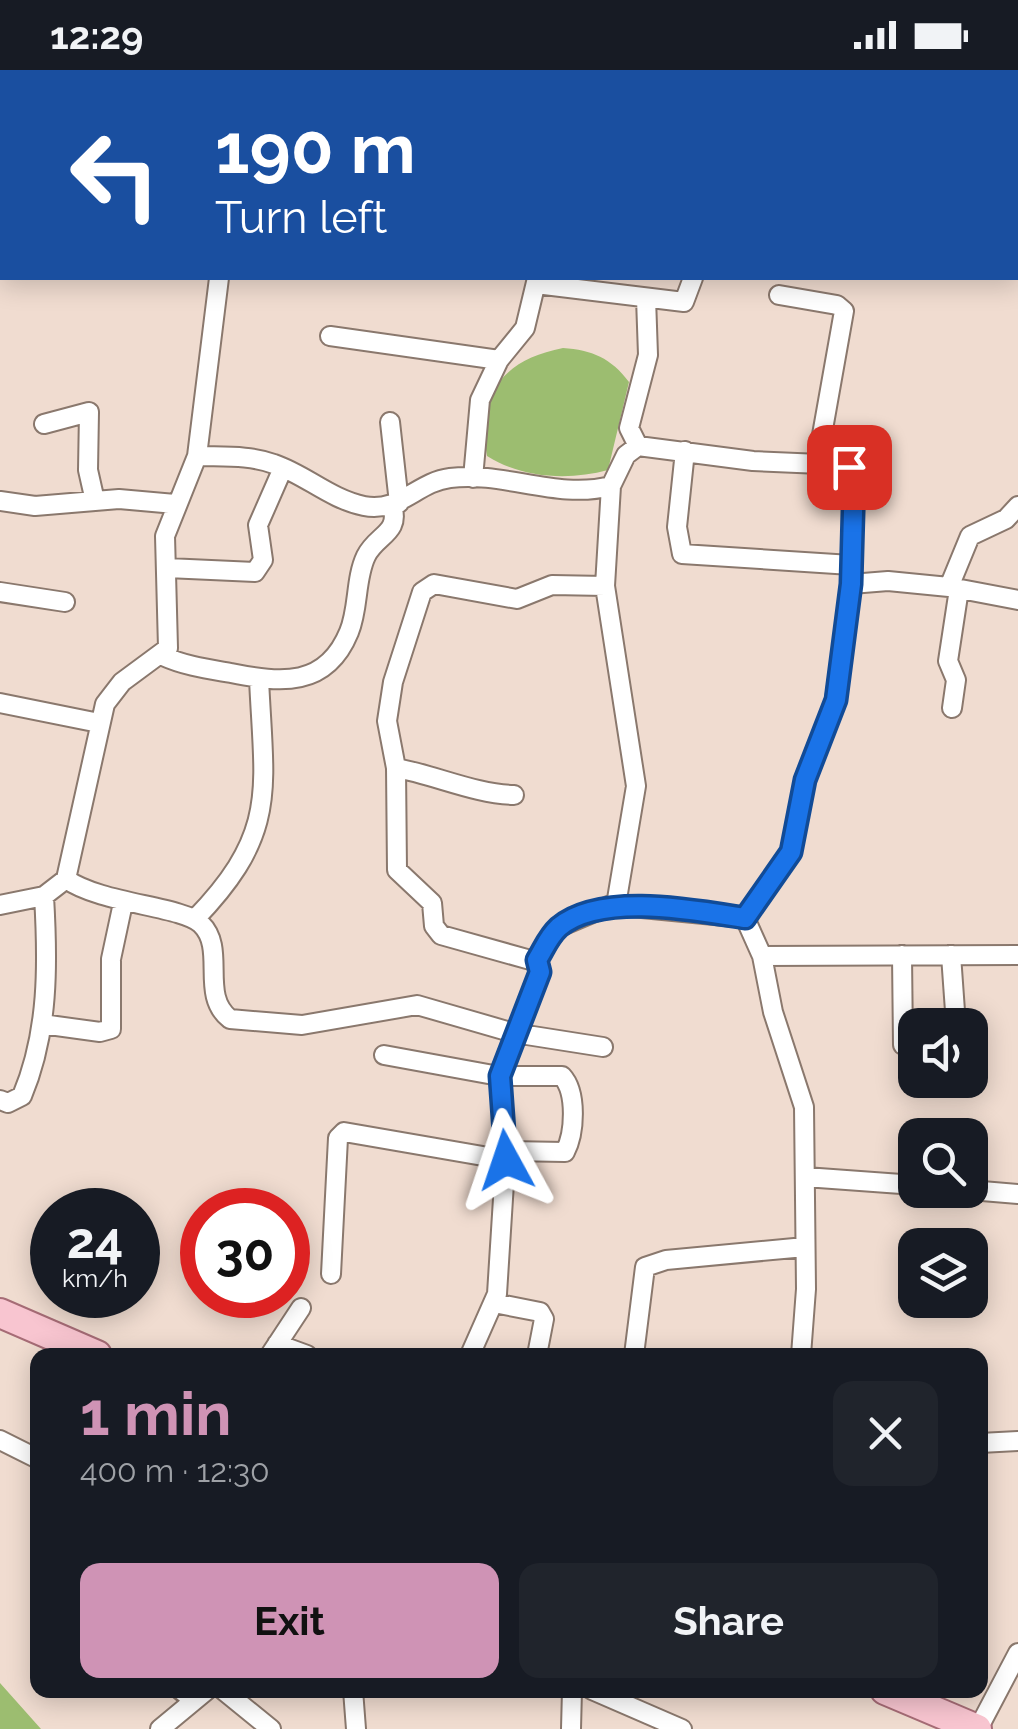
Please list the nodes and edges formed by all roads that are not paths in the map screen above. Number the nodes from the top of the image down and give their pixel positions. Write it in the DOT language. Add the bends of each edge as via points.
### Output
graph roads {
  1 [pos="219,280"];
  2 [pos="692,280"];
  3 [pos="537,281"];
  4 [pos="779,295"];
  5 [pos="646,298"];
  6 [pos="330,336"];
  7 [pos="499,360"];
  8 [pos="390,422"];
  9 [pos="44,424"];
  10 [pos="638,446"];
  11 [pos="685,451"];
  12 [pos="197,456"];
  13 [pos="817,463"];
  14 [pos="283,468"];
  15 [pos="473,478"];
  16 [pos="611,486"];
  17 [pos="0,501"];
  18 [pos="95,501"];
  19 [pos="175,504"];
  20 [pos="396,504"];
  21 [pos="1018,506"];
  22 [pos="851,564"];
  23 [pos="167,568"];
  24 [pos="851,584"];
  25 [pos="605,586"];
  26 [pos="954,588"];
  27 [pos="0,592"];
  28 [pos="1018,600"];
  29 [pos="65,602"];
  30 [pos="163,656"];
  31 [pos="259,679"];
  32 [pos="0,704"];
  33 [pos="952,708"];
  34 [pos="99,722"];
  35 [pos="396,768"];
  36 [pos="514,795"];
  37 [pos="66,879"];
  38 [pos="44,896"];
  39 [pos="123,903"];
  40 [pos="0,905"];
  41 [pos="616,905"];
  42 [pos="745,918"];
  43 [pos="196,919"];
  44 [pos="902,955"];
  45 [pos="952,955"];
  46 [pos="1018,955"];
  47 [pos="762,956"];
  48 [pos="537,960"];
  49 [pos="903,1008"];
  50 [pos="955,1008"];
  51 [pos="42,1024"];
  52 [pos="514,1033"];
  53 [pos="603,1046"];
  54 [pos="384,1055"];
  55 [pos="500,1076"];
  56 [pos="0,1100"];
  57 [pos="506,1156"];
  58 [pos="805,1177"];
  59 [pos="898,1185"];
  60 [pos="988,1192"];
  61 [pos="1018,1194"];
  62 [pos="805,1247"];
  63 [pos="331,1274"];
  64 [pos="494,1303"];
  65 [pos="0,1313"];
  66 [pos="294,1318"];
  67 [pos="81,1348"];
  68 [pos="275,1348"];
  69 [pos="473,1348"];
  70 [pos="538,1348"];
  71 [pos="635,1348"];
  72 [pos="801,1348"];
  73 [pos="0,1441"];
  74 [pos="1018,1441"];
  75 [pos="988,1443"];
  76 [pos="30,1455"];
  77 [pos="1018,1653"];
  78 [pos="184,1698"];
  79 [pos="198,1698"];
  80 [pos="233,1698"];
  81 [pos="354,1698"];
  82 [pos="572,1698"];
  83 [pos="610,1698"];
  84 [pos="926,1698"];
  85 [pos="191,1704"];
  86 [pos="160,1729"];
  87 [pos="271,1729"];
  88 [pos="356,1729"];
  89 [pos="571,1729"];
  90 [pos="682,1729"];
  91 [pos="978,1729"];
  1 -- 12 [label="street"];
  2 -- 5 [label="street" via="684,302"];
  3 -- 5 [label="street"];
  3 -- 7 [label="street" via="525,328"];
  4 -- 13 [label="street" via="844,311"];
  5 -- 10 [label="street" via="645,379 629,428"];
  6 -- 7 [label="street"];
  7 -- 15 [label="street" via="480,400"];
  8 -- 20 [label="street"];
  9 -- 18 [label="street" via="88,412"];
  10 -- 11 [label="street"];
  10 -- 16 [label="street"];
  11 -- 13 [label="street"];
  11 -- 22 [label="street" via="677,526 682,554"];
  12 -- 14 [label="street" via="256,459"];
  12 -- 19 [label="street"];
  13 -- 22 [label="street" via="852,470"];
  14 -- 20 [label="street" via="349,502"];
  14 -- 23 [label="street" via="258,525 263,560 255,572"];
  15 -- 16 [label="street" via="572,490"];
  15 -- 20 [label="street" via="439,480"];
  16 -- 25 [label="street"];
  17 -- 18 [label="street"];
  18 -- 19 [label="street"];
  19 -- 23 [label="street" via="165,536"];
  20 -- 31 [label="street" via="395,522 366,555 352,623 330,662 300,680"];
  21 -- 26 [label="street" via="970,536"];
  22 -- 24 [label="street"];
  23 -- 30 [label="street" via="170,634"];
  24 -- 26 [label="street"];
  24 -- 42 [label="street" via="836,700 805,780 791,852"];
  25 -- 35 [label="street" via="552,585 518,600 434,584 424,589 393,682 387,722"];
  25 -- 41 [label="street" via="636,786"];
  26 -- 28 [label="street"];
  26 -- 33 [label="street"];
  27 -- 29 [label="street"];
  30 -- 31 [label="street"];
  30 -- 34 [label="street" via="114,690"];
  31 -- 43 [label="street" via="264,798 258,829 236,874"];
  32 -- 34 [label="street"];
  34 -- 37 [label="street"];
  35 -- 36 [label="street"];
  35 -- 48 [label="street" via="398,870 432,903 436,931"];
  37 -- 38 [label="street"];
  37 -- 39 [label="street"];
  38 -- 40 [label="street"];
  38 -- 51 [label="street"];
  39 -- 43 [label="street"];
  39 -- 51 [label="street" via="110,958 111,1029"];
  41 -- 42 [label="street"];
  41 -- 48 [label="street" via="568,921"];
  42 -- 47 [label="street"];
  43 -- 52 [label="street" via="210,936 214,992 230,1018 318,1024 417,1006"];
  44 -- 45 [label="street"];
  44 -- 47 [label="street"];
  44 -- 49 [label="street"];
  45 -- 46 [label="street"];
  45 -- 50 [label="street"];
  47 -- 58 [label="street" via="802,1096"];
  48 -- 52 [label="street" via="540,972"];
  51 -- 56 [label="street" via="22,1096"];
  52 -- 53 [label="street"];
  52 -- 55 [label="street"];
  54 -- 55 [label="street"];
  55 -- 57 [label="street"];
  55 -- 57 [label="street" via="562,1076 571,1089 565,1152"];
  57 -- 63 [label="street" via="344,1132 338,1138"];
  57 -- 64 [label="street"];
  58 -- 59 [label="street"];
  58 -- 62 [label="street"];
  60 -- 61 [label="street"];
  62 -- 71 [label="street" via="645,1267"];
  62 -- 72 [label="street"];
  64 -- 69 [label="street"];
  64 -- 70 [label="street" via="540,1312"];
  65 -- 67 [label="main road"];
  66 -- 68 [label="street"];
  73 -- 76 [label="street"];
  74 -- 75 [label="street"];
  77 -- 91 [label="street"];
  78 -- 85 [label="lane"];
  79 -- 85 [label="street"];
  80 -- 87 [label="street"];
  81 -- 88 [label="street"];
  82 -- 89 [label="street"];
  83 -- 90 [label="street"];
  84 -- 91 [label="main road"];
  85 -- 86 [label="street"];
}
